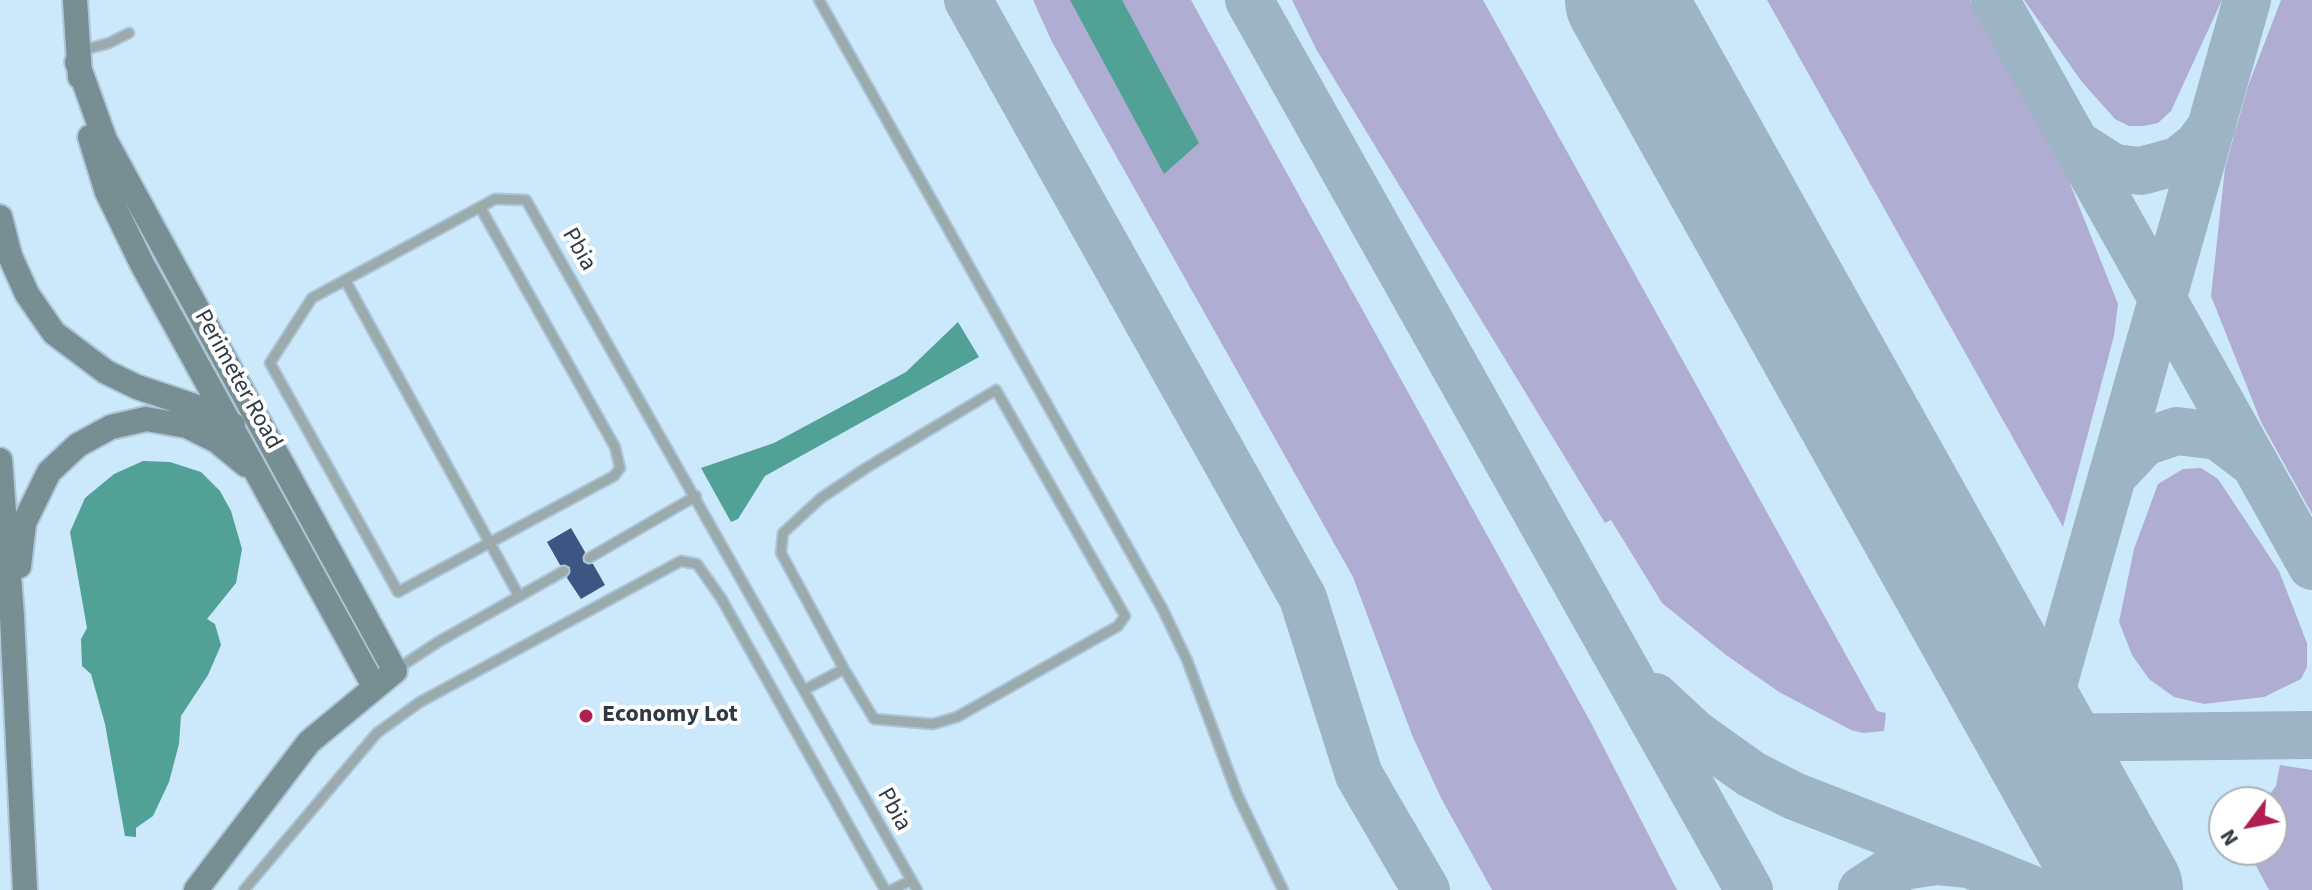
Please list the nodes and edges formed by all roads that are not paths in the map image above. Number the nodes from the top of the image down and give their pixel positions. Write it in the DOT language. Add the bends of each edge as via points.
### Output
graph roads {
  1 [pos="75,0"];
  2 [pos="819,0"];
  3 [pos="129,33"];
  4 [pos="77,57"];
  5 [pos="480,207"];
  6 [pos="0,217"];
  7 [pos="345,280"];
  8 [pos="229,422"];
  9 [pos="0,460"];
  10 [pos="259,479"];
  11 [pos="696,496"];
  12 [pos="299,498"];
  13 [pos="489,542"];
  14 [pos="589,558"];
  15 [pos="564,571"];
  16 [pos="519,596"];
  17 [pos="12,616"];
  18 [pos="844,669"];
  19 [pos="395,671"];
  20 [pos="374,686"];
  21 [pos="804,690"];
  22 [pos="910,881"];
  23 [pos="25,890"];
  24 [pos="196,890"];
  25 [pos="244,890"];
  26 [pos="885,890"];
  27 [pos="891,890"];
  28 [pos="917,890"];
  29 [pos="1283,890"];
  1 -- 4 [label="street, Perimeter Road"];
  2 -- 29 [label="lane" via="1162,608 1237,794"];
  3 -- 4 [label="lane"];
  4 -- 8 [label="street, Perimeter Road" via="89,133 107,192"];
  4 -- 12 [label="street, Perimeter Road" via="105,140"];
  5 -- 7 [label="lane, Pbia"];
  5 -- 11 [label="lane, Pbia" via="495,199 526,200"];
  5 -- 13 [label="lane" via="620,458 614,476"];
  6 -- 8 [label="street" via="27,294 54,333 106,372"];
  7 -- 13 [label="lane"];
  7 -- 13 [label="lane, Pbia" via="312,298 270,363 398,592"];
  8 -- 10 [label="street, Perimeter Road"];
  8 -- 12 [label="street" via="253,441"];
  9 -- 17 [label="street"];
  10 -- 17 [label="street" via="217,441 165,420 128,421 94,435 62,457 38,491 24,523"];
  10 -- 20 [label="street, Perimeter Road"];
  11 -- 14 [label="lane"];
  11 -- 21 [label="lane, Pbia"];
  12 -- 19 [label="street, Perimeter Road"];
  13 -- 16 [label="lane"];
  15 -- 16 [label="lane"];
  16 -- 19 [label="lane"];
  17 -- 23 [label="street"];
  18 -- 18 [label="lane" via="874,719 933,724 957,717 1118,626 1125,616 996,390 855,475 783,533 781,553"];
  18 -- 21 [label="lane"];
  19 -- 20 [label="street"];
  20 -- 24 [label="street" via="309,742"];
  21 -- 22 [label="lane, Pbia"];
  22 -- 27 [label="lane"];
  22 -- 28 [label="lane, Pbia"];
  25 -- 26 [label="lane" via="377,733 420,702 681,561 697,564 721,598"];
}
